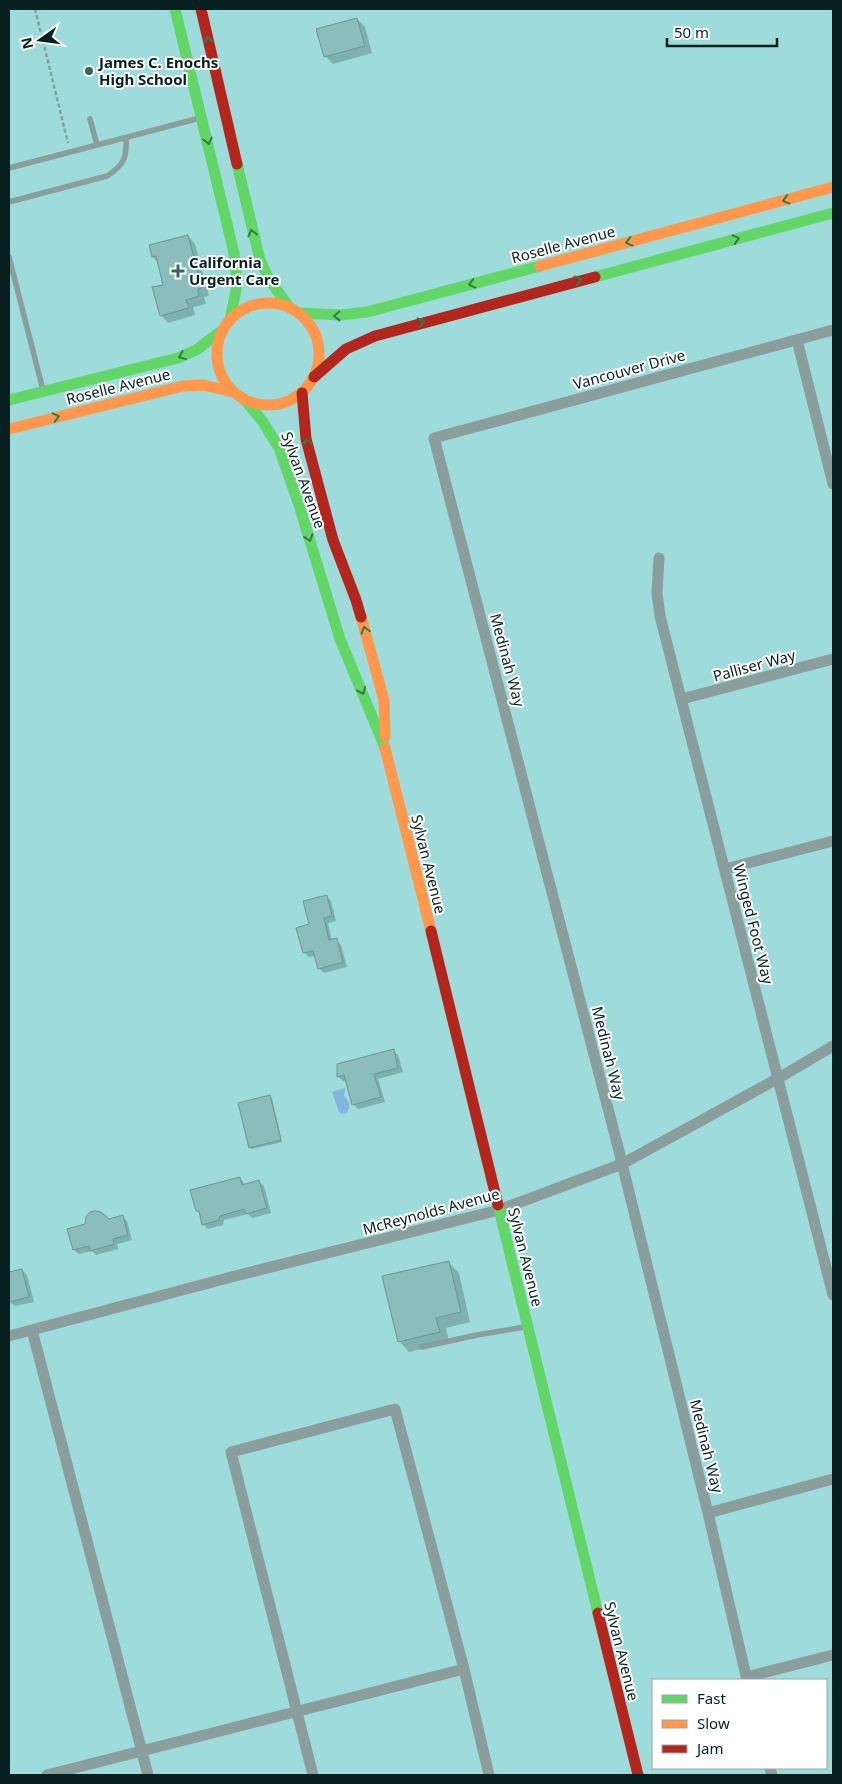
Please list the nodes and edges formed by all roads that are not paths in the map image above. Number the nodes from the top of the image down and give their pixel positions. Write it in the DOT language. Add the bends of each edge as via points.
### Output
graph roads {
  1 [pos="175,9"];
  2 [pos="201,9"];
  3 [pos="202,118"];
  4 [pos="90,119"];
  5 [pos="126,138"];
  6 [pos="97,145"];
  7 [pos="9,168"];
  8 [pos="833,187"];
  9 [pos="9,202"];
  10 [pos="833,213"];
  11 [pos="9,257"];
  12 [pos="289,307"];
  13 [pos="299,313"];
  14 [pos="230,320"];
  15 [pos="223,330"];
  16 [pos="833,330"];
  17 [pos="797,340"];
  18 [pos="314,377"];
  19 [pos="43,391"];
  20 [pos="234,392"];
  21 [pos="302,393"];
  22 [pos="9,400"];
  23 [pos="245,400"];
  24 [pos="9,429"];
  25 [pos="434,438"];
  26 [pos="833,484"];
  27 [pos="659,558"];
  28 [pos="833,659"];
  29 [pos="682,699"];
  30 [pos="385,746"];
  31 [pos="833,841"];
  32 [pos="725,869"];
  33 [pos="833,1046"];
  34 [pos="777,1079"];
  35 [pos="622,1164"];
  36 [pos="499,1210"];
  37 [pos="833,1295"];
  38 [pos="527,1326"];
  39 [pos="32,1330"];
  40 [pos="9,1336"];
  41 [pos="422,1347"];
  42 [pos="833,1479"];
  43 [pos="708,1512"];
  44 [pos="833,1655"];
  45 [pos="464,1669"];
  46 [pos="746,1679"];
  47 [pos="296,1712"];
  48 [pos="142,1751"];
  49 [pos="47,1775"];
  50 [pos="148,1775"];
  51 [pos="313,1775"];
  52 [pos="489,1775"];
  53 [pos="638,1775"];
  1 -- 3 [label="main road"];
  12 -- 2 [label="main road, one-way" via="269,279 257,252"];
  3 -- 5 [label="lane"];
  3 -- 14 [label="main road, one-way" via="236,265 237,285"];
  4 -- 6 [label="lane"];
  5 -- 6 [label="lane"];
  5 -- 9 [label="lane" via="124,160 107,176"];
  6 -- 7 [label="lane"];
  8 -- 13 [label="main road, Roselle Avenue, one-way" via="367,312 333,316"];
  18 -- 10 [label="main road, one-way" via="346,349 381,334"];
  11 -- 19 [label="lane"];
  12 -- 13 [label="main road"];
  12 -- 14 [label="main road" via="256,304"];
  13 -- 18 [label="main road" via="313,329 318,344 319,360"];
  14 -- 15 [label="main road"];
  15 -- 19 [label="main road, Roselle Avenue, one-way" via="196,350 178,358"];
  15 -- 20 [label="main road" via="218,362 223,378"];
  16 -- 17 [label="street, Vancouver Drive"];
  17 -- 25 [label="street, Vancouver Drive"];
  17 -- 26 [label="street"];
  18 -- 21 [label="main road"];
  19 -- 22 [label="main road, Roselle Avenue"];
  20 -- 23 [label="main road"];
  24 -- 20 [label="main road, Roselle Avenue, one-way" via="183,386 203,385"];
  21 -- 23 [label="main road" via="291,400 266,406"];
  30 -- 21 [label="main road, Sylvan Avenue, one-way" via="384,700 356,600 333,540 308,446"];
  23 -- 30 [label="main road, Sylvan Avenue, one-way" via="279,448 340,639"];
  25 -- 35 [label="street, Medinah Way"];
  27 -- 29 [label="street, Winged Foot Way" via="657,593 660,616"];
  28 -- 29 [label="street, Palliser Way"];
  29 -- 32 [label="street, Winged Foot Way"];
  30 -- 36 [label="main road, Sylvan Avenue"];
  31 -- 32 [label="street"];
  32 -- 34 [label="street, Winged Foot Way"];
  33 -- 34 [label="street, McReynolds Avenue"];
  34 -- 35 [label="street, McReynolds Avenue"];
  34 -- 37 [label="street, Winged Foot Way"];
  35 -- 36 [label="street, McReynolds Avenue"];
  35 -- 43 [label="street, Medinah Way"];
  36 -- 38 [label="main road, Sylvan Avenue"];
  36 -- 39 [label="street, McReynolds Avenue"];
  38 -- 41 [label="lane"];
  38 -- 53 [label="main road, Sylvan Avenue"];
  39 -- 40 [label="street, McReynolds Avenue"];
  39 -- 48 [label="street"];
  42 -- 43 [label="street"];
  43 -- 46 [label="street, Medinah Way"];
  44 -- 46 [label="street"];
  45 -- 47 [label="street"];
  45 -- 47 [label="street" via="395,1409 230,1452"];
  45 -- 52 [label="street"];
  47 -- 48 [label="street"];
  47 -- 51 [label="street"];
  48 -- 49 [label="street"];
  48 -- 50 [label="street"];
}
